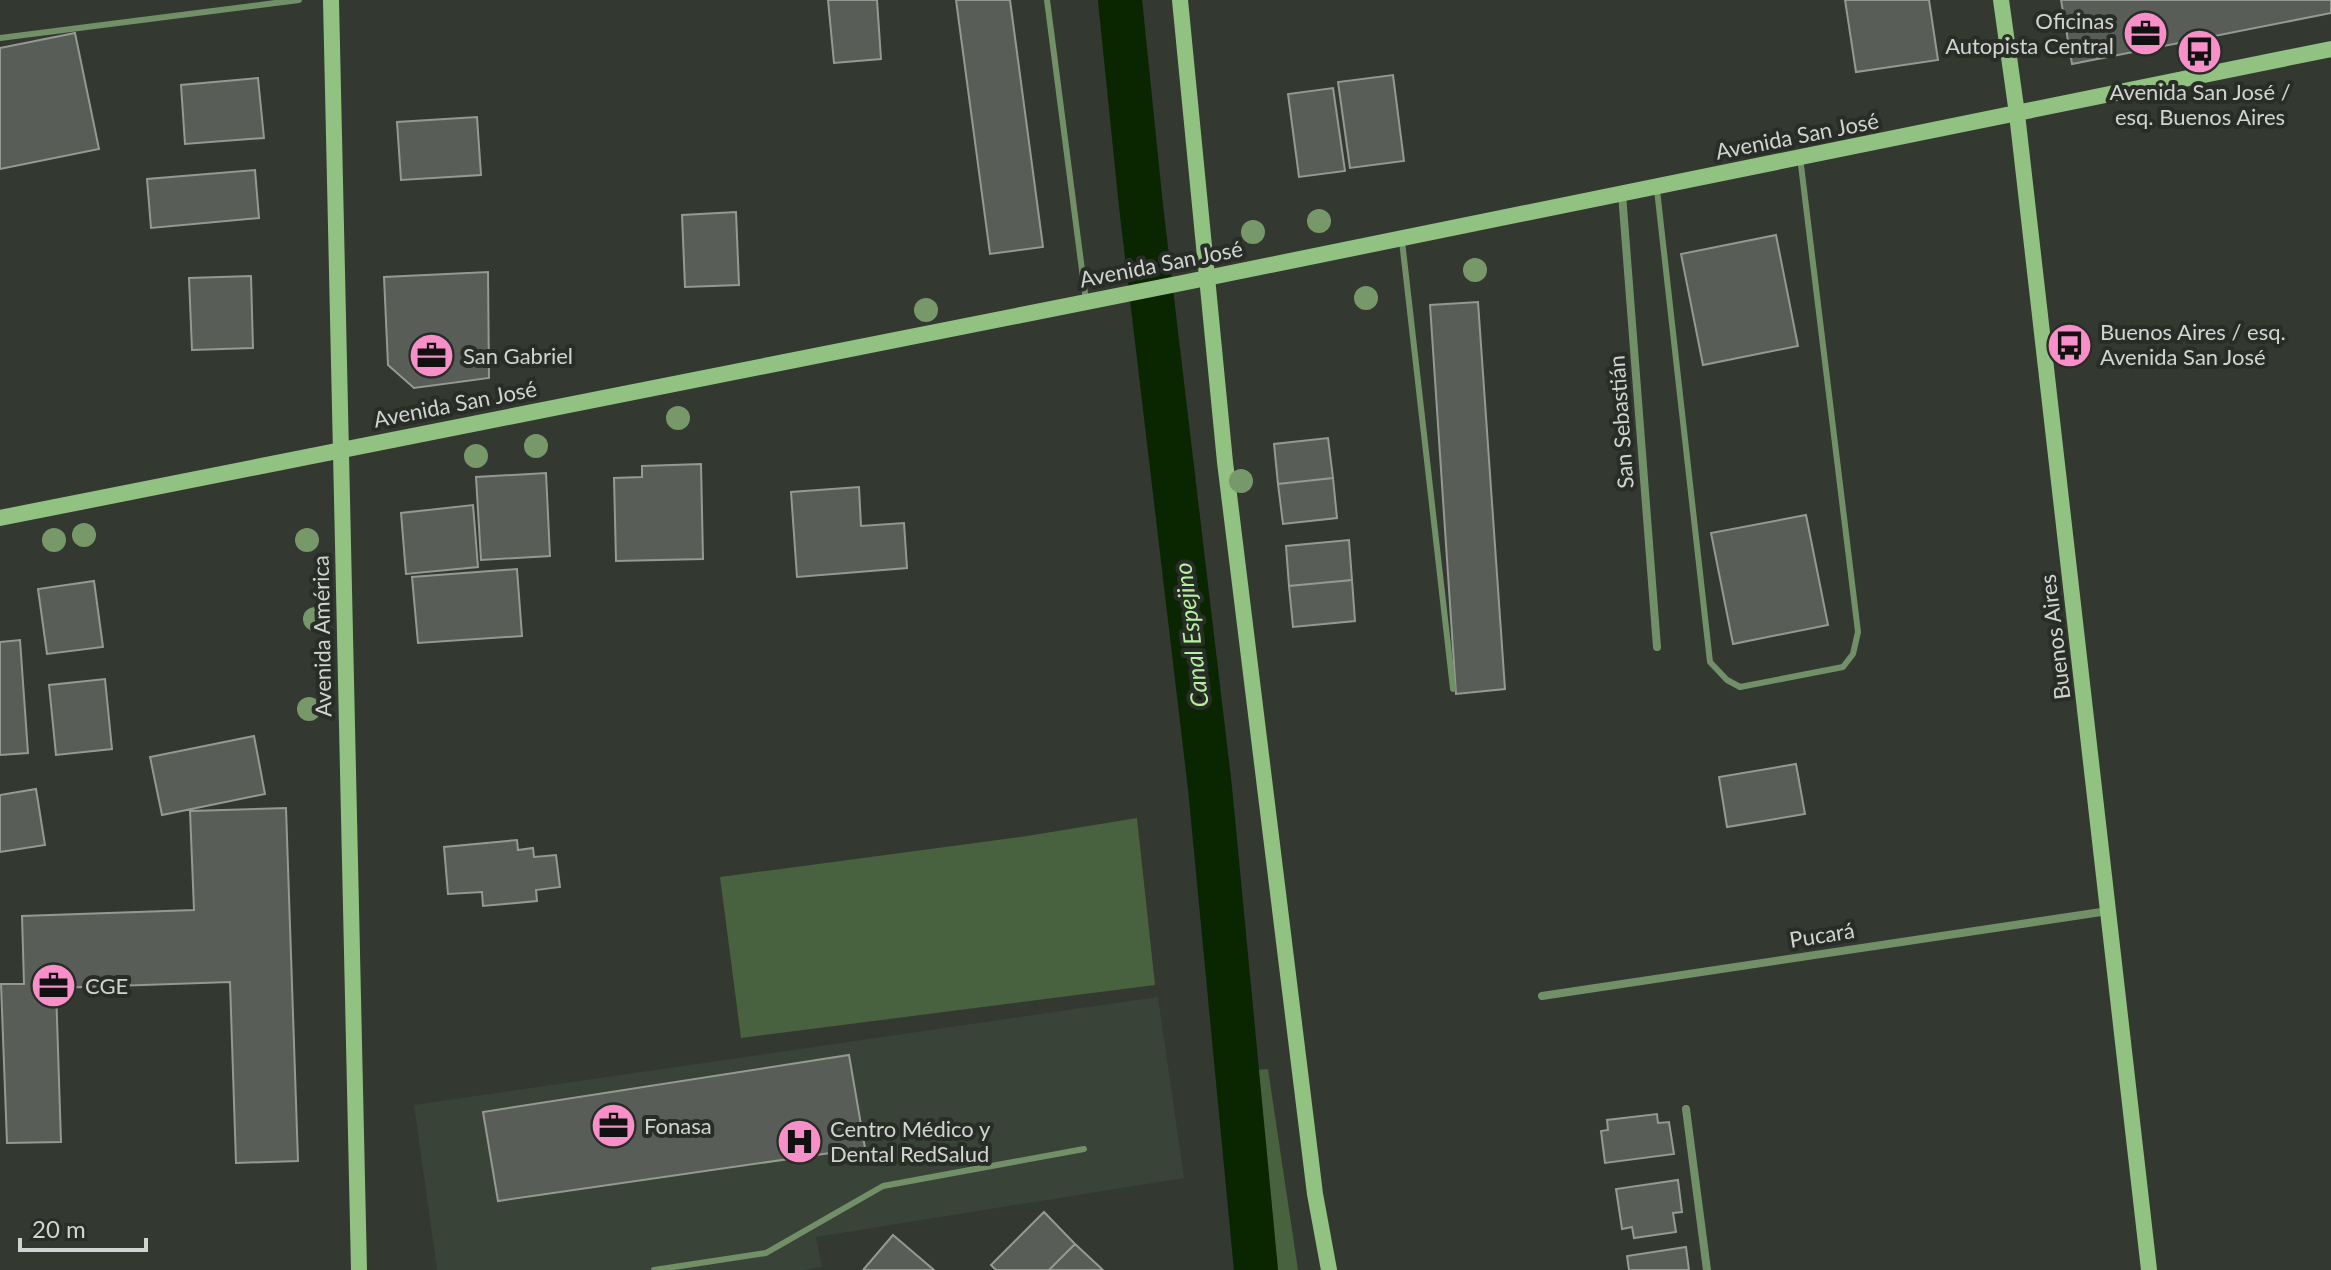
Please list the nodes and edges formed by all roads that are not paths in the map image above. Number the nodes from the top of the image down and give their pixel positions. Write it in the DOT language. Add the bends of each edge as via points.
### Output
graph roads {
  1 [pos="299,0"];
  2 [pos="331,0"];
  3 [pos="1047,0"];
  4 [pos="1180,0"];
  5 [pos="2001,0"];
  6 [pos="0,38"];
  7 [pos="2331,49"];
  8 [pos="2017,114"];
  9 [pos="1800,157"];
  10 [pos="1657,186"];
  11 [pos="1622,193"];
  12 [pos="1401,238"];
  13 [pos="1207,277"];
  14 [pos="1092,300"];
  15 [pos="340,450"];
  16 [pos="0,518"];
  17 [pos="1657,647"];
  18 [pos="1453,689"];
  19 [pos="2108,911"];
  20 [pos="1542,996"];
  21 [pos="1686,1109"];
  22 [pos="1084,1149"];
  23 [pos="359,1270"];
  24 [pos="654,1270"];
  25 [pos="1329,1270"];
  26 [pos="1707,1270"];
  27 [pos="2149,1270"];
  1 -- 6 [label="lane"];
  2 -- 15 [label="street, Avenida América"];
  3 -- 14 [label="lane"];
  4 -- 13 [label="street"];
  5 -- 8 [label="street, Buenos Aires"];
  7 -- 8 [label="street, Avenida San José"];
  8 -- 9 [label="street, Avenida San José"];
  8 -- 19 [label="street, Buenos Aires"];
  9 -- 10 [label="street, Avenida San José"];
  9 -- 10 [label="lane" via="1858,632 1853,654 1843,667 1740,687 1710,662"];
  10 -- 11 [label="street, Avenida San José"];
  11 -- 12 [label="street, Avenida San José"];
  11 -- 17 [label="street, San Sebastián"];
  12 -- 13 [label="street, Avenida San José"];
  12 -- 18 [label="lane"];
  13 -- 14 [label="street, Avenida San José"];
  13 -- 25 [label="street" via="1260,754"];
  14 -- 15 [label="street, Avenida San José"];
  15 -- 16 [label="street, Avenida San José"];
  15 -- 23 [label="street, Avenida América"];
  19 -- 20 [label="street, Pucará"];
  19 -- 27 [label="street, Buenos Aires"];
  21 -- 26 [label="street"];
  22 -- 24 [label="lane" via="883,1186 766,1253"];
}
